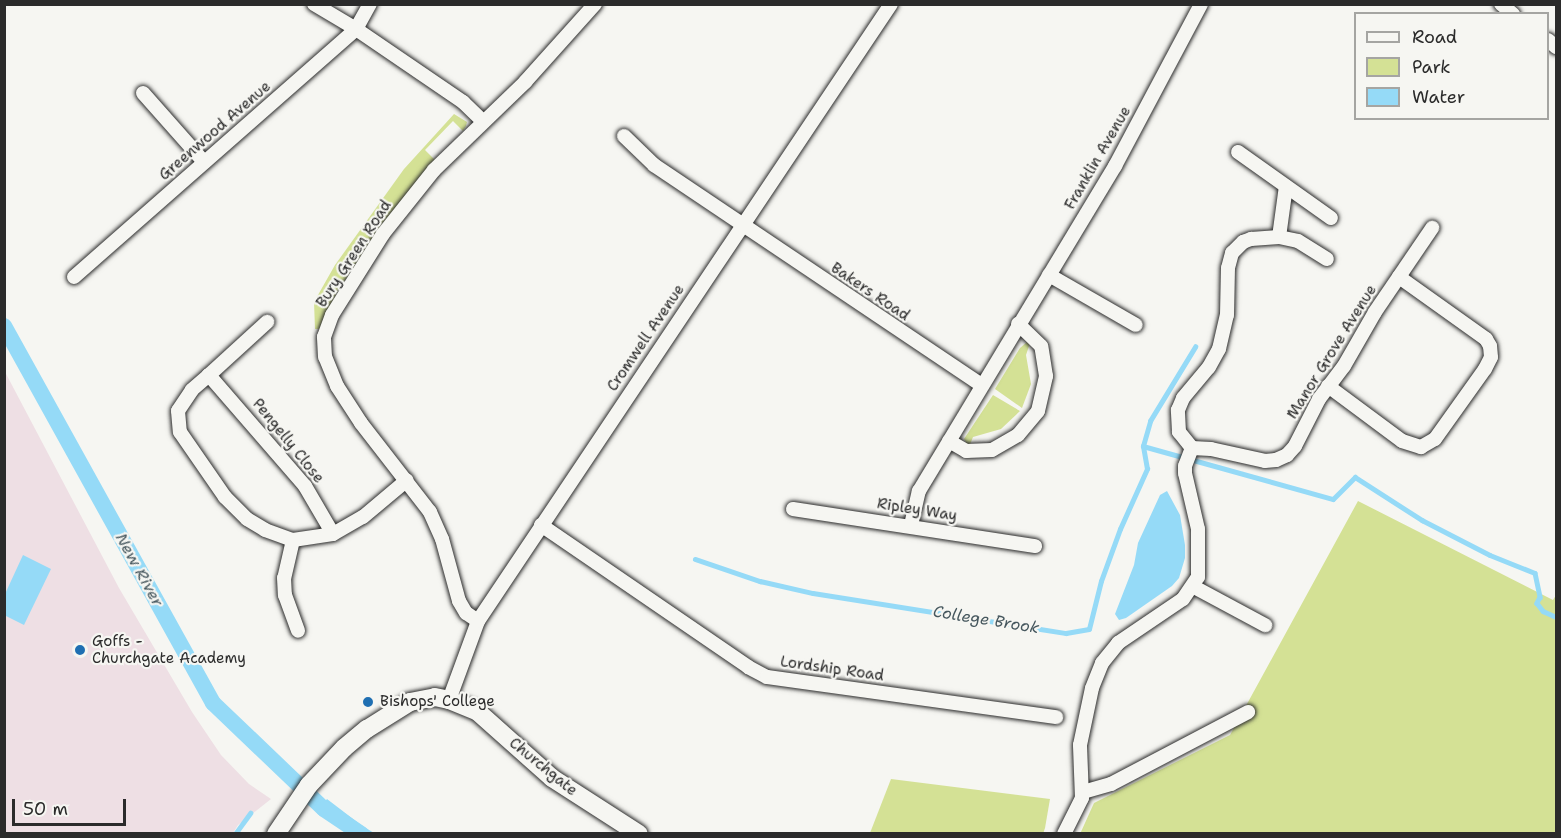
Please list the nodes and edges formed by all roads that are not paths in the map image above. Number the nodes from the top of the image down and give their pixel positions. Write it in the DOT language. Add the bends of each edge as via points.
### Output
graph roads {
  1 [pos="314,4"];
  2 [pos="370,4"];
  3 [pos="596,4"];
  4 [pos="891,4"];
  5 [pos="1201,4"];
  6 [pos="356,28"];
  7 [pos="142,93"];
  8 [pos="483,121"];
  9 [pos="624,136"];
  10 [pos="1238,152"];
  11 [pos="204,162"];
  12 [pos="1286,186"];
  13 [pos="1331,218"];
  14 [pos="742,225"];
  15 [pos="1432,228"];
  16 [pos="1279,237"];
  17 [pos="1327,258"];
  18 [pos="1049,275"];
  19 [pos="74,276"];
  20 [pos="1399,277"];
  21 [pos="267,322"];
  22 [pos="1018,324"];
  23 [pos="1136,325"];
  24 [pos="209,375"];
  25 [pos="981,385"];
  26 [pos="1328,386"];
  27 [pos="949,441"];
  28 [pos="1189,455"];
  29 [pos="407,480"];
  30 [pos="793,509"];
  31 [pos="541,525"];
  32 [pos="911,525"];
  33 [pos="333,534"];
  34 [pos="293,540"];
  35 [pos="1035,546"];
  36 [pos="1194,587"];
  37 [pos="478,621"];
  38 [pos="1265,625"];
  39 [pos="298,631"];
  40 [pos="449,700"];
  41 [pos="1248,712"];
  42 [pos="1056,717"];
  43 [pos="1083,792"];
  44 [pos="276,834"];
  45 [pos="639,834"];
  46 [pos="1064,834"];
  1 -- 6 [label="street"];
  2 -- 6 [label="street, Greenwood Avenue"];
  3 -- 8 [label="street, Bury Green Road" via="525,82"];
  4 -- 14 [label="street, Cromwell Avenue"];
  5 -- 18 [label="street, Franklin Avenue" via="1115,166"];
  6 -- 8 [label="street" via="463,102"];
  6 -- 11 [label="street, Greenwood Avenue"];
  7 -- 11 [label="street"];
  8 -- 29 [label="street, Bury Green Road" via="434,170 383,234 333,315 324,337 325,357 337,386"];
  9 -- 14 [label="street, Bakers Road" via="654,165"];
  10 -- 12 [label="street"];
  11 -- 19 [label="street, Greenwood Avenue"];
  12 -- 13 [label="street"];
  12 -- 16 [label="street"];
  14 -- 25 [label="street, Bakers Road"];
  14 -- 31 [label="street, Cromwell Avenue"];
  15 -- 20 [label="street, Manor Grove Avenue"];
  16 -- 17 [label="street" via="1298,241"];
  16 -- 28 [label="street" via="1243,242 1229,259 1227,315 1220,349 1178,410 1179,432"];
  18 -- 22 [label="street, Franklin Avenue"];
  18 -- 23 [label="street"];
  20 -- 26 [label="street, Manor Grove Avenue"];
  20 -- 26 [label="street" via="1486,339 1491,357 1485,369 1435,439 1421,447 1402,441"];
  21 -- 24 [label="street"];
  22 -- 25 [label="street, Franklin Avenue"];
  22 -- 27 [label="street" via="1041,346 1046,376 1038,411 1018,435 992,450 966,451"];
  24 -- 33 [label="street, Pengelly Close" via="305,486"];
  24 -- 34 [label="street" via="181,403 177,417 180,432 241,514 265,530"];
  25 -- 27 [label="street, Franklin Avenue"];
  26 -- 28 [label="street, Manor Grove Avenue" via="1295,446 1282,458 1264,461 1211,449"];
  27 -- 32 [label="street, Franklin Avenue" via="919,491"];
  28 -- 36 [label="street" via="1185,473 1198,529 1200,559"];
  29 -- 33 [label="street" via="363,517"];
  29 -- 37 [label="street, Bury Green Road" via="437,526 463,609"];
  30 -- 32 [label="street, Ripley Way"];
  31 -- 37 [label="street, Cromwell Avenue"];
  31 -- 42 [label="street, Lordship Road" via="767,677"];
  32 -- 35 [label="street, Ripley Way"];
  33 -- 34 [label="street"];
  34 -- 39 [label="street" via="284,578 285,595"];
  36 -- 38 [label="street"];
  36 -- 43 [label="street" via="1182,600 1118,643 1102,663 1092,688 1080,745"];
  37 -- 40 [label="street, Cromwell Avenue"];
  40 -- 44 [label="street" via="435,697 410,702 367,729 309,785"];
  40 -- 45 [label="street, Churchgate" via="478,712 552,778"];
  41 -- 43 [label="street" via="1111,784"];
  43 -- 46 [label="street"];
}
